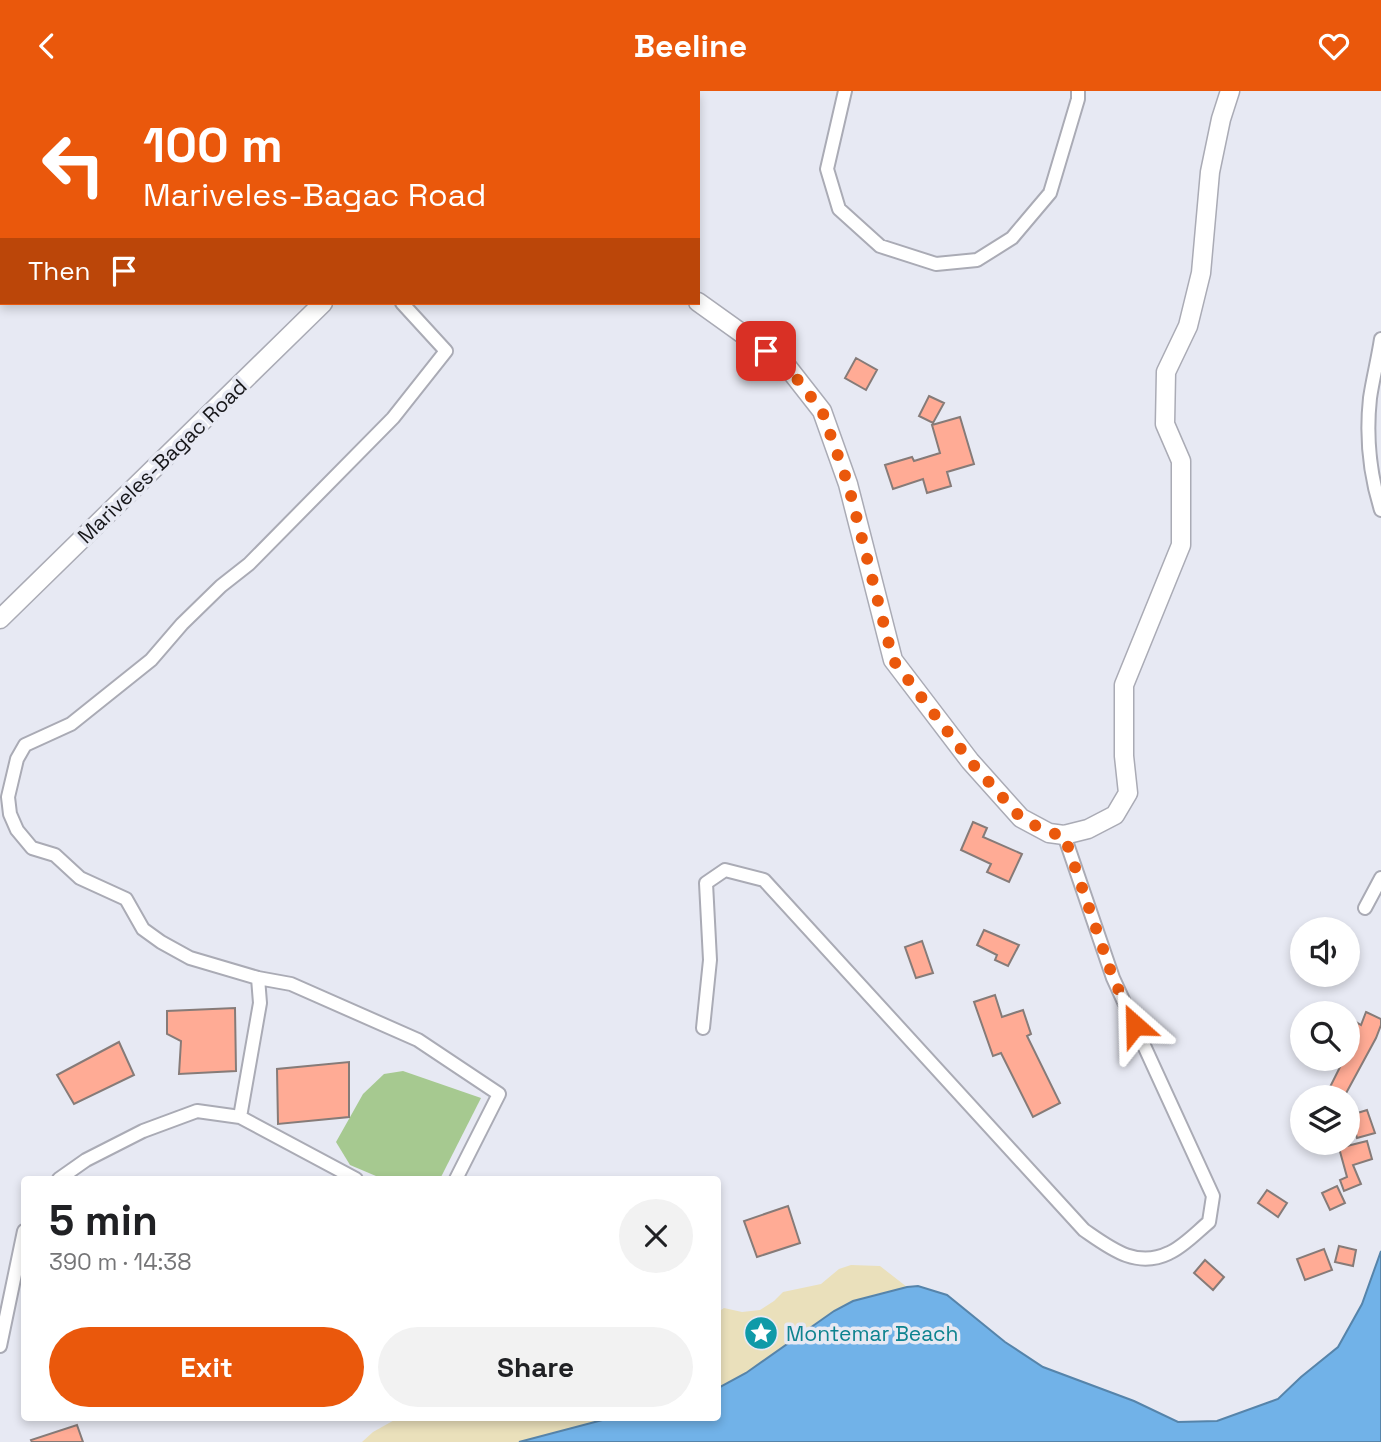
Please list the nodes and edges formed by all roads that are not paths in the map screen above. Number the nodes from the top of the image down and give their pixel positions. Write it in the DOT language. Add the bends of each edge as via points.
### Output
graph roads {
  1 [pos="845,91"];
  2 [pos="1078,91"];
  3 [pos="1230,91"];
  4 [pos="700,303"];
  5 [pos="321,305"];
  6 [pos="404,305"];
  7 [pos="1381,339"];
  8 [pos="1381,510"];
  9 [pos="0,619"];
  10 [pos="1064,835"];
  11 [pos="1381,878"];
  12 [pos="1365,908"];
  13 [pos="258,978"];
  14 [pos="703,1028"];
  15 [pos="240,1117"];
  16 [pos="63,1176"];
  17 [pos="350,1176"];
  18 [pos="458,1176"];
  19 [pos="21,1245"];
  20 [pos="0,1346"];
  1 -- 2 [label="street" via="827,169 839,209 880,246 936,264 977,260 1012,238 1050,193"];
  3 -- 10 [label="main road" via="1210,172 1201,273 1188,326 1166,372 1165,424 1181,461 1181,545 1124,685 1128,793 1115,815"];
  4 -- 10 [label="main road" via="786,365 822,411 848,484 893,660 970,761 1021,818 1049,833"];
  5 -- 9 [label="main road, Mariveles-Bagac Road"];
  6 -- 13 [label="street" via="446,351 406,404 151,660 72,724 25,745 12,778 10,814 32,848 55,855 80,878 126,899 143,929 161,942 190,958"];
  7 -- 8 [label="street" via="1370,412 1372,482"];
  10 -- 14 [label="street" via="1113,978 1213,1196 1209,1222 1169,1253 1142,1260 1118,1254 1084,1230 764,880 725,870 706,883 710,960"];
  11 -- 12 [label="street"];
  13 -- 15 [label="street" via="260,1003"];
  13 -- 18 [label="street" via="291,984 418,1040 499,1094"];
  15 -- 16 [label="street" via="197,1111 143,1131"];
  15 -- 17 [label="street"];
  19 -- 20 [label="street"];
}
